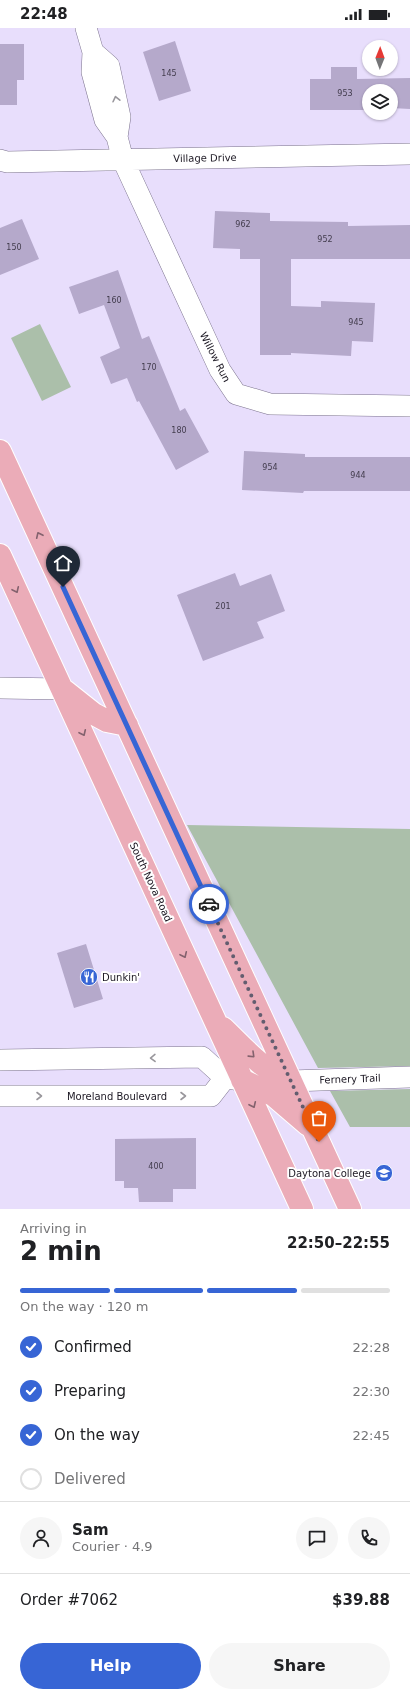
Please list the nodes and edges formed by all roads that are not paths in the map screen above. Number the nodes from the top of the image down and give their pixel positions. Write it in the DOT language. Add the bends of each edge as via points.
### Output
graph roads {
  1 [pos="86,28"];
  2 [pos="410,154"];
  3 [pos="123,160"];
  4 [pos="2,162"];
  5 [pos="410,406"];
  6 [pos="0,451"];
  7 [pos="0,555"];
  8 [pos="0,688"];
  9 [pos="63,689"];
  10 [pos="127,725"];
  11 [pos="214,1019"];
  12 [pos="0,1060"];
  13 [pos="410,1077"];
  14 [pos="233,1079"];
  15 [pos="291,1081"];
  16 [pos="0,1096"];
  17 [pos="314,1130"];
  18 [pos="302,1209"];
  19 [pos="350,1209"];
  1 -- 3 [label="street, Willow Run" via="93,52 109,66 120,117 117,137"];
  2 -- 3 [label="street, Village Drive"];
  3 -- 4 [label="street, Village Drive"];
  3 -- 5 [label="street, Willow Run" via="220,370 236,394 270,404"];
  10 -- 6 [label="main road, one-way"];
  7 -- 9 [label="main road, South Nova Road, one-way"];
  8 -- 9 [label="street"];
  9 -- 10 [label="main road" via="94,714 107,721"];
  9 -- 11 [label="main road, South Nova Road, one-way"];
  10 -- 15 [label="main road"];
  11 -- 14 [label="main road, South Nova Road"];
  11 -- 15 [label="main road, one-way" via="263,1066"];
  14 -- 12 [label="street, one-way" via="202,1057"];
  13 -- 15 [label="street, Fernery Trail"];
  16 -- 14 [label="street, Moreland Boulevard, one-way" via="211,1096"];
  14 -- 17 [label="main road" via="273,1095"];
  14 -- 18 [label="main road, South Nova Road, one-way"];
  15 -- 17 [label="main road"];
  17 -- 19 [label="main road"];
}
